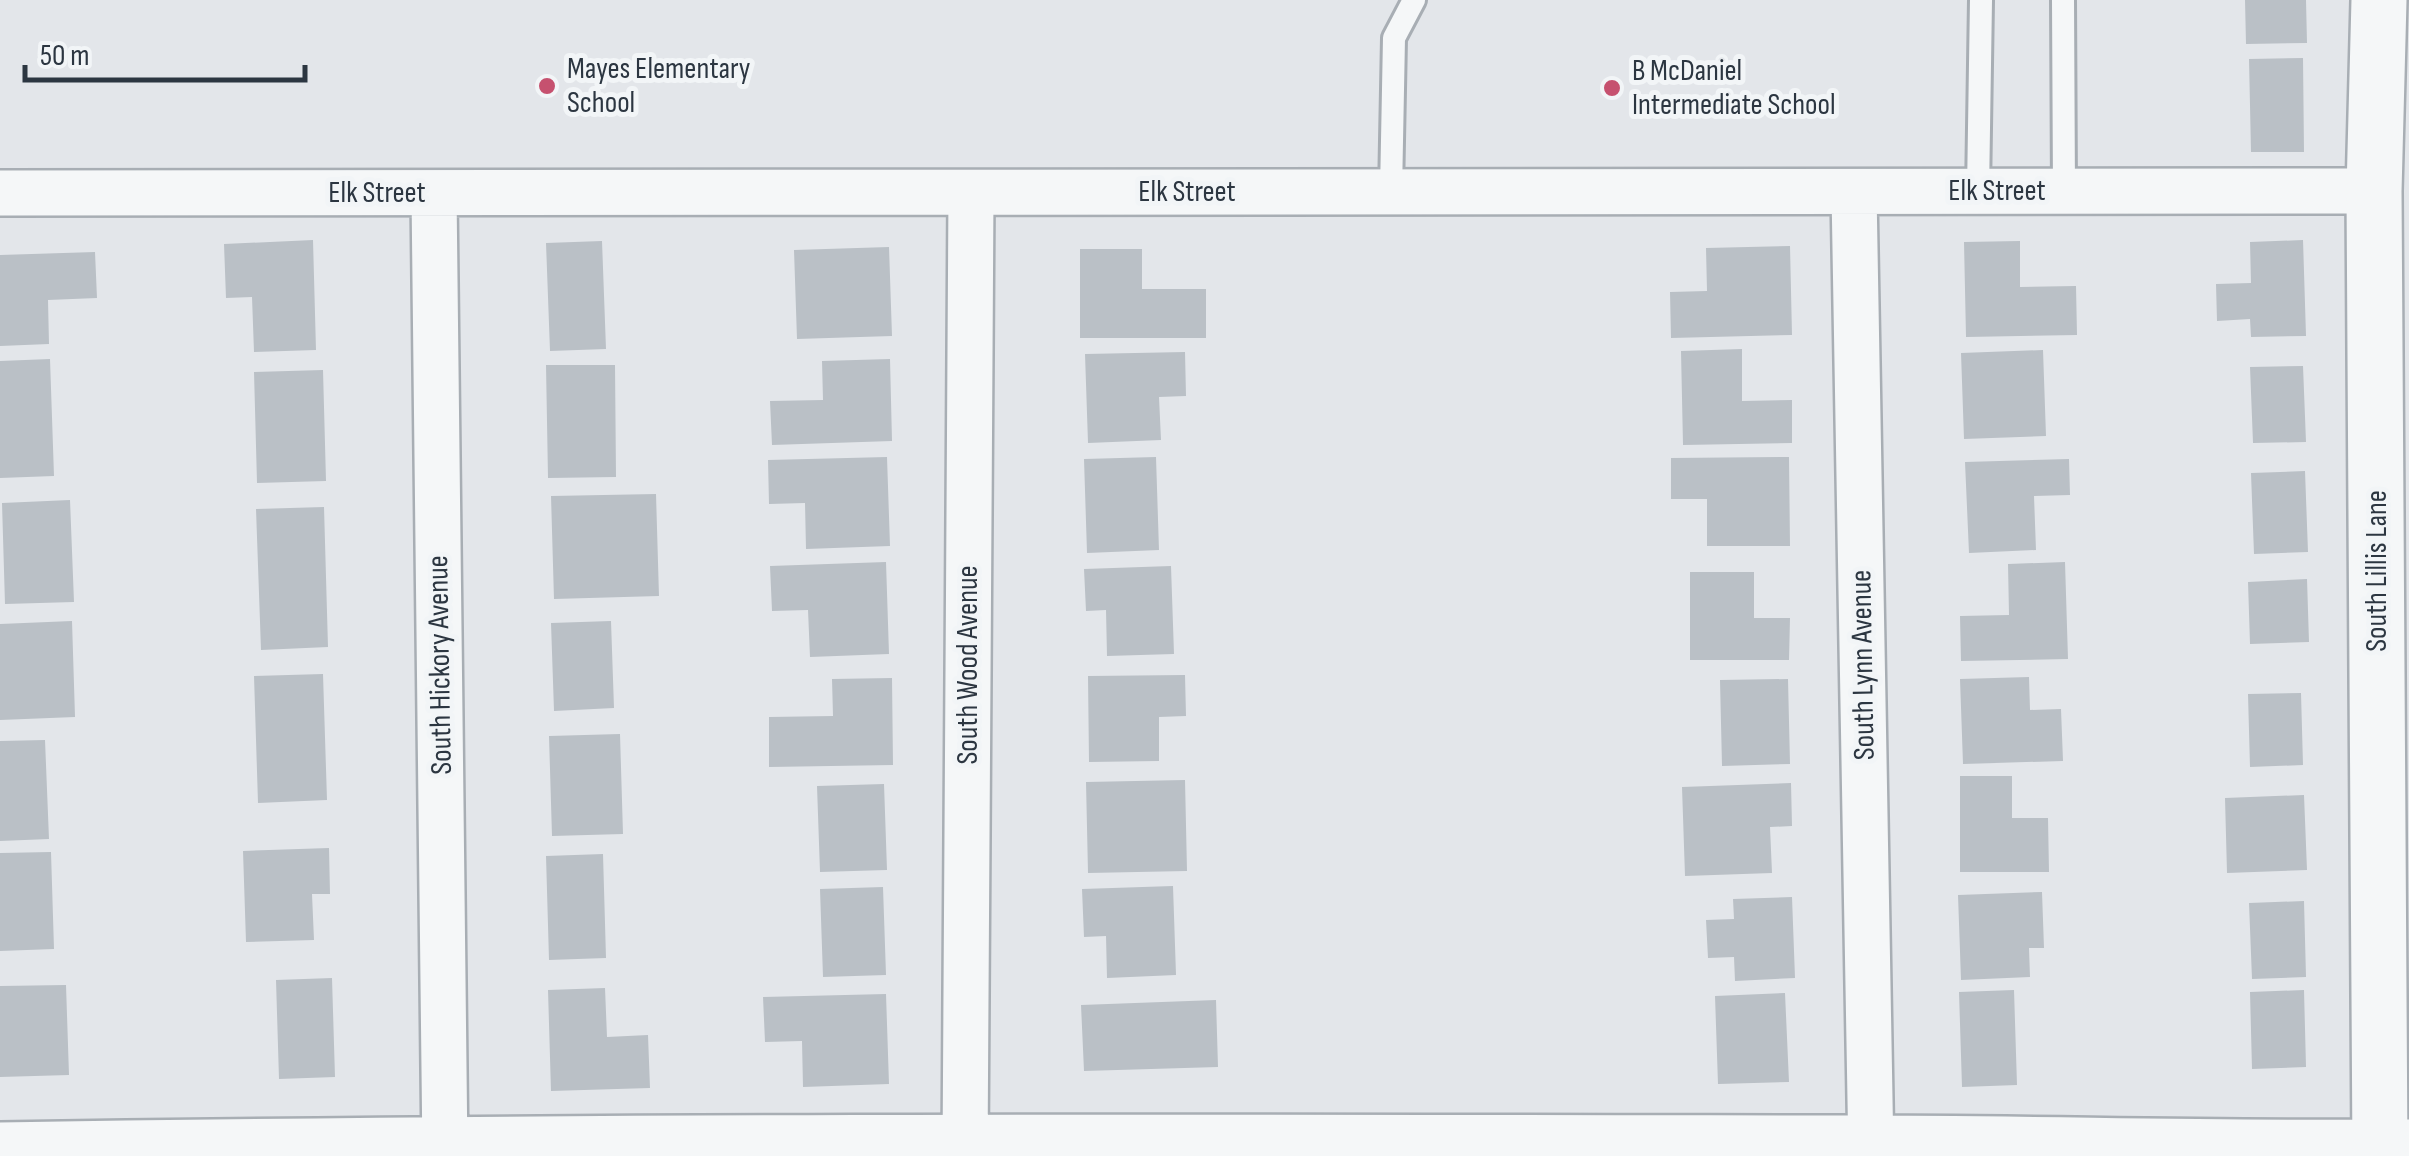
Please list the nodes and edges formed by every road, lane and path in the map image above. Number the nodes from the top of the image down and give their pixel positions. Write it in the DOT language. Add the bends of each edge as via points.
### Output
graph roads {
  1 [pos="1414,0"];
  2 [pos="1981,0"];
  3 [pos="2062,0"];
  4 [pos="2379,0"];
  5 [pos="2064,191"];
  6 [pos="2374,191"];
  7 [pos="434,192"];
  8 [pos="971,192"];
  9 [pos="1391,192"];
  10 [pos="1854,192"];
  11 [pos="1978,192"];
  12 [pos="0,193"];
  13 [pos="0,1144"];
  14 [pos="965,1146"];
  15 [pos="446,1147"];
  16 [pos="1871,1147"];
  17 [pos="2390,1147"];
  1 -- 9 [label="lane" via="1394,38"];
  2 -- 11 [label="lane"];
  3 -- 5 [label="lane"];
  4 -- 6 [label="street, South Lillis Lane"];
  5 -- 6 [label="street, Elk Street"];
  5 -- 11 [label="street, Elk Street"];
  6 -- 17 [label="street, South Lillis Lane"];
  7 -- 8 [label="street, Elk Street"];
  7 -- 12 [label="street, Elk Street"];
  7 -- 15 [label="street, South Hickory Avenue"];
  8 -- 9 [label="street, Elk Street"];
  8 -- 14 [label="street, South Wood Avenue"];
  9 -- 10 [label="street, Elk Street"];
  10 -- 11 [label="street, Elk Street"];
  10 -- 16 [label="street, South Lynn Avenue"];
  13 -- 15 [label="street"];
  14 -- 15 [label="street"];
  14 -- 16 [label="street"];
  16 -- 17 [label="street"];
}
